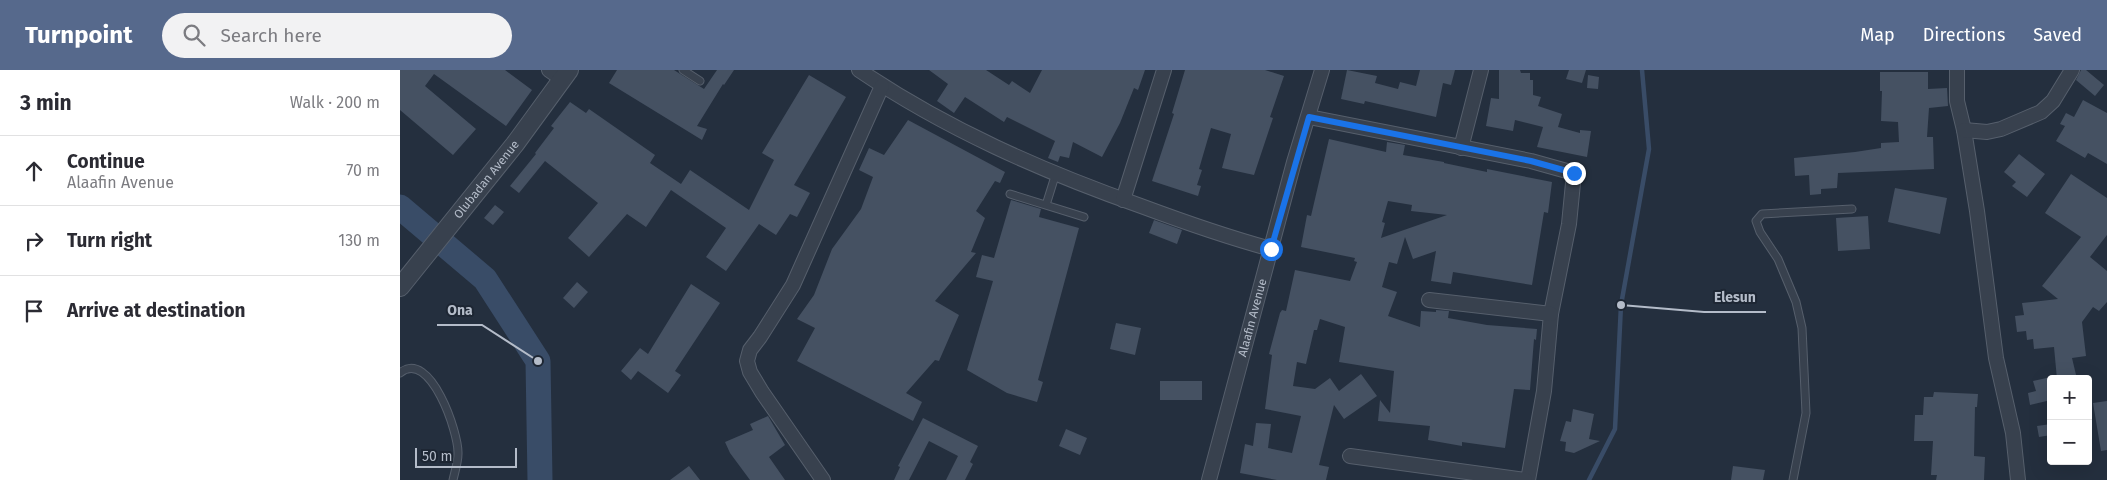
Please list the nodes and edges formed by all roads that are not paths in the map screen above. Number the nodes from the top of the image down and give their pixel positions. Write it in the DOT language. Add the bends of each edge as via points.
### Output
graph roads {
  1 [pos="683,70"];
  2 [pos="859,70"];
  3 [pos="1164,70"];
  4 [pos="1322,70"];
  5 [pos="1481,70"];
  6 [pos="1957,70"];
  7 [pos="2072,70"];
  8 [pos="560,73"];
  9 [pos="700,81"];
  10 [pos="882,86"];
  11 [pos="1309,117"];
  12 [pos="1964,130"];
  13 [pos="1461,148"];
  14 [pos="1056,173"];
  15 [pos="1010,194"];
  16 [pos="1123,200"];
  17 [pos="1046,205"];
  18 [pos="1852,209"];
  19 [pos="1084,217"];
  20 [pos="1271,249"];
  21 [pos="400,287"];
  22 [pos="1428,300"];
  23 [pos="1551,314"];
  24 [pos="400,373"];
  25 [pos="1350,456"];
  26 [pos="453,480"];
  27 [pos="823,480"];
  28 [pos="1209,480"];
  29 [pos="1526,480"];
  30 [pos="1793,480"];
  31 [pos="2018,480"];
  1 -- 9 [label="lane"];
  2 -- 10 [label="street"];
  3 -- 16 [label="street"];
  4 -- 11 [label="street, Alaafin Avenue"];
  5 -- 13 [label="street"];
  6 -- 12 [label="street" via="1957,101"];
  7 -- 12 [label="street" via="2053,101 2041,112 2001,129 1986,132"];
  8 -- 21 [label="street, Olubadan Avenue" via="515,144"];
  10 -- 14 [label="street" via="962,132"];
  10 -- 27 [label="street" via="792,285 750,350 747,361 762,392"];
  11 -- 13 [label="street"];
  11 -- 20 [label="street, Alaafin Avenue"];
  12 -- 31 [label="street" via="1996,358 2013,433"];
  13 -- 23 [label="street" via="1545,164 1574,173 1569,224"];
  14 -- 16 [label="street"];
  14 -- 17 [label="lane"];
  15 -- 17 [label="lane"];
  16 -- 20 [label="street"];
  17 -- 19 [label="lane"];
  18 -- 30 [label="lane" via="1762,214 1756,221 1778,259 1796,302 1802,328 1806,413"];
  20 -- 28 [label="street, Alaafin Avenue"];
  22 -- 23 [label="street"];
  23 -- 29 [label="street" via="1544,391"];
  24 -- 26 [label="lane" via="411,369 426,373 448,407 458,452"];
  25 -- 29 [label="street"];
}
